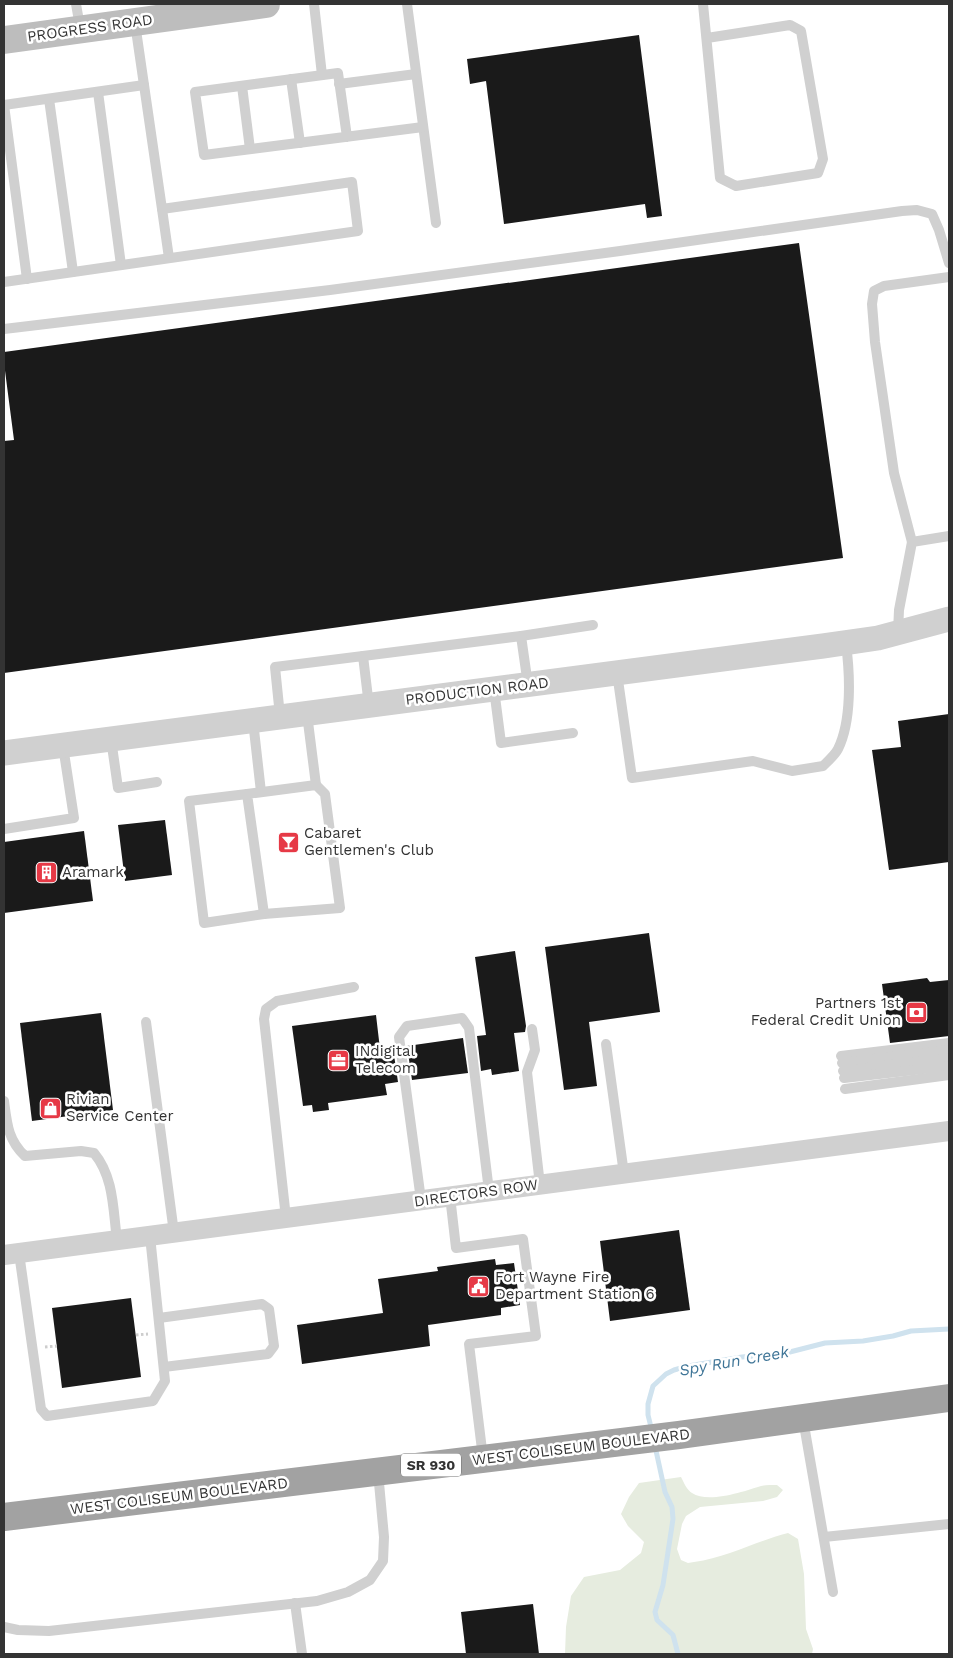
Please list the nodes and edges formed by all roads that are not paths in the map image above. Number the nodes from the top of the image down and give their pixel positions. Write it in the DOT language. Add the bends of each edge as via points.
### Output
graph roads {
  1 [pos="266,4"];
  2 [pos="314,4"];
  3 [pos="407,4"];
  4 [pos="703,4"];
  5 [pos="78,16"];
  6 [pos="135,21"];
  7 [pos="707,38"];
  8 [pos="4,40"];
  9 [pos="322,74"];
  10 [pos="416,74"];
  11 [pos="291,79"];
  12 [pos="339,84"];
  13 [pos="144,85"];
  14 [pos="242,86"];
  15 [pos="98,92"];
  16 [pos="49,99"];
  17 [pos="4,105"];
  18 [pos="423,127"];
  19 [pos="347,137"];
  20 [pos="300,143"];
  21 [pos="250,149"];
  22 [pos="162,209"];
  23 [pos="436,223"];
  24 [pos="169,258"];
  25 [pos="949,263"];
  26 [pos="121,265"];
  27 [pos="73,272"];
  28 [pos="949,277"];
  29 [pos="27,279"];
  30 [pos="4,282"];
  31 [pos="4,329"];
  32 [pos="949,536"];
  33 [pos="912,542"];
  34 [pos="949,619"];
  35 [pos="593,625"];
  36 [pos="898,632"];
  37 [pos="521,636"];
  38 [pos="846,643"];
  39 [pos="363,656"];
  40 [pos="617,673"];
  41 [pos="528,685"];
  42 [pos="494,689"];
  43 [pos="369,706"];
  44 [pos="307,714"];
  45 [pos="280,717"];
  46 [pos="253,721"];
  47 [pos="573,732"];
  48 [pos="111,739"];
  49 [pos="63,746"];
  50 [pos="4,754"];
  51 [pos="157,782"];
  52 [pos="316,785"];
  53 [pos="261,792"];
  54 [pos="247,794"];
  55 [pos="4,829"];
  56 [pos="264,914"];
  57 [pos="354,987"];
  58 [pos="146,1022"];
  59 [pos="532,1029"];
  60 [pos="949,1043"];
  61 [pos="606,1044"];
  62 [pos="949,1050"];
  63 [pos="949,1058"];
  64 [pos="949,1066"];
  65 [pos="843,1072"];
  66 [pos="949,1075"];
  67 [pos="4,1101"];
  68 [pos="949,1131"];
  69 [pos="624,1174"];
  70 [pos="540,1185"];
  71 [pos="489,1191"];
  72 [pos="450,1196"];
  73 [pos="421,1200"];
  74 [pos="286,1218"];
  75 [pos="174,1233"];
  76 [pos="150,1236"];
  77 [pos="117,1240"];
  78 [pos="11,1254"];
  79 [pos="159,1318"];
  80 [pos="164,1367"];
  81 [pos="949,1398"];
  82 [pos="803,1418"];
  83 [pos="483,1459"];
  84 [pos="378,1471"];
  85 [pos="4,1517"];
  86 [pos="949,1524"];
  87 [pos="824,1537"];
  88 [pos="833,1592"];
  89 [pos="295,1604"];
  90 [pos="4,1627"];
  91 [pos="302,1654"];
  1 -- 6 [label="main road, PROGRESS ROAD"];
  2 -- 9 [label="lane"];
  3 -- 10 [label="lane"];
  4 -- 7 [label="lane"];
  5 -- 6 [label="main road, PROGRESS ROAD"];
  5 -- 8 [label="main road, PROGRESS ROAD"];
  6 -- 13 [label="lane"];
  7 -- 7 [label="lane" via="720,178 736,186 818,172 823,159 801,32 790,25"];
  9 -- 11 [label="lane"];
  9 -- 12 [label="lane" via="338,72"];
  10 -- 12 [label="lane"];
  10 -- 18 [label="lane"];
  11 -- 14 [label="lane"];
  11 -- 20 [label="lane"];
  12 -- 19 [label="lane"];
  13 -- 15 [label="lane"];
  13 -- 22 [label="lane"];
  14 -- 21 [label="lane"];
  14 -- 21 [label="lane" via="195,92 204,155"];
  15 -- 16 [label="lane"];
  15 -- 26 [label="lane"];
  16 -- 17 [label="lane"];
  16 -- 27 [label="lane"];
  17 -- 29 [label="lane"];
  18 -- 19 [label="lane"];
  18 -- 23 [label="lane"];
  19 -- 20 [label="lane"];
  20 -- 21 [label="lane"];
  22 -- 24 [label="lane"];
  22 -- 24 [label="lane" via="352,182 358,231"];
  24 -- 26 [label="lane"];
  25 -- 31 [label="lane" via="932,214 902,211 339,288"];
  26 -- 27 [label="lane"];
  27 -- 29 [label="lane"];
  28 -- 33 [label="lane" via="884,286 874,291 872,304 894,473"];
  29 -- 30 [label="lane"];
  32 -- 33 [label="lane"];
  33 -- 36 [label="lane"];
  34 -- 36 [label="street, PRODUCTION ROAD"];
  35 -- 37 [label="lane"];
  36 -- 38 [label="street, PRODUCTION ROAD"];
  37 -- 39 [label="lane"];
  37 -- 41 [label="lane"];
  38 -- 40 [label="street, PRODUCTION ROAD"];
  38 -- 40 [label="lane" via="849,681 846,728 838,750 823,766 792,770 753,762 632,778"];
  39 -- 43 [label="lane"];
  39 -- 45 [label="lane" via="275,667"];
  40 -- 41 [label="street, PRODUCTION ROAD"];
  41 -- 42 [label="street, PRODUCTION ROAD"];
  42 -- 43 [label="street, PRODUCTION ROAD"];
  42 -- 47 [label="lane" via="501,743"];
  43 -- 44 [label="street, PRODUCTION ROAD"];
  44 -- 45 [label="street, PRODUCTION ROAD"];
  44 -- 52 [label="lane"];
  45 -- 46 [label="street, PRODUCTION ROAD"];
  46 -- 48 [label="street, PRODUCTION ROAD"];
  46 -- 53 [label="lane"];
  48 -- 49 [label="street, PRODUCTION ROAD"];
  48 -- 51 [label="lane" via="118,788"];
  49 -- 50 [label="street, PRODUCTION ROAD"];
  49 -- 55 [label="lane" via="74,818"];
  52 -- 53 [label="lane"];
  52 -- 56 [label="lane" via="326,794 340,908"];
  53 -- 54 [label="lane"];
  54 -- 56 [label="lane"];
  54 -- 56 [label="lane" via="189,800 204,923"];
  57 -- 74 [label="lane" via="277,1001 266,1009 264,1019"];
  58 -- 75 [label="lane"];
  59 -- 70 [label="lane" via="535,1050 527,1072"];
  60 -- 65 [label="lane"];
  61 -- 69 [label="lane"];
  62 -- 65 [label="lane"];
  63 -- 65 [label="lane"];
  64 -- 65 [label="lane"];
  65 -- 66 [label="lane"];
  67 -- 77 [label="lane" via="14,1146 24,1156 80,1151 94,1153 109,1177"];
  68 -- 69 [label="street, DIRECTORS ROW"];
  69 -- 70 [label="street, DIRECTORS ROW"];
  70 -- 71 [label="street, DIRECTORS ROW"];
  71 -- 72 [label="street, DIRECTORS ROW"];
  71 -- 73 [label="lane" via="470,1028 462,1018 407,1026 399,1037"];
  72 -- 73 [label="street, DIRECTORS ROW"];
  72 -- 83 [label="lane" via="456,1248 523,1239 536,1336 469,1344"];
  73 -- 74 [label="street, DIRECTORS ROW"];
  74 -- 75 [label="street, DIRECTORS ROW"];
  75 -- 76 [label="street, DIRECTORS ROW"];
  76 -- 77 [label="street, DIRECTORS ROW"];
  76 -- 79 [label="lane"];
  77 -- 78 [label="street, DIRECTORS ROW"];
  78 -- 80 [label="lane" via="41,1409 47,1416 153,1401 165,1381"];
  79 -- 80 [label="lane"];
  79 -- 80 [label="lane" via="262,1304 268,1309 274,1346 268,1354"];
  81 -- 82 [label="highway, WEST COLISEUM BOULEVARD / SR 930"];
  82 -- 83 [label="highway, WEST COLISEUM BOULEVARD / SR 930"];
  82 -- 87 [label="lane"];
  83 -- 84 [label="highway, WEST COLISEUM BOULEVARD / SR 930"];
  84 -- 85 [label="highway, WEST COLISEUM BOULEVARD / SR 930"];
  84 -- 89 [label="lane" via="383,1561 370,1580 348,1592"];
  86 -- 87 [label="lane"];
  87 -- 88 [label="lane"];
  89 -- 90 [label="lane" via="49,1631"];
  89 -- 91 [label="lane"];
}
